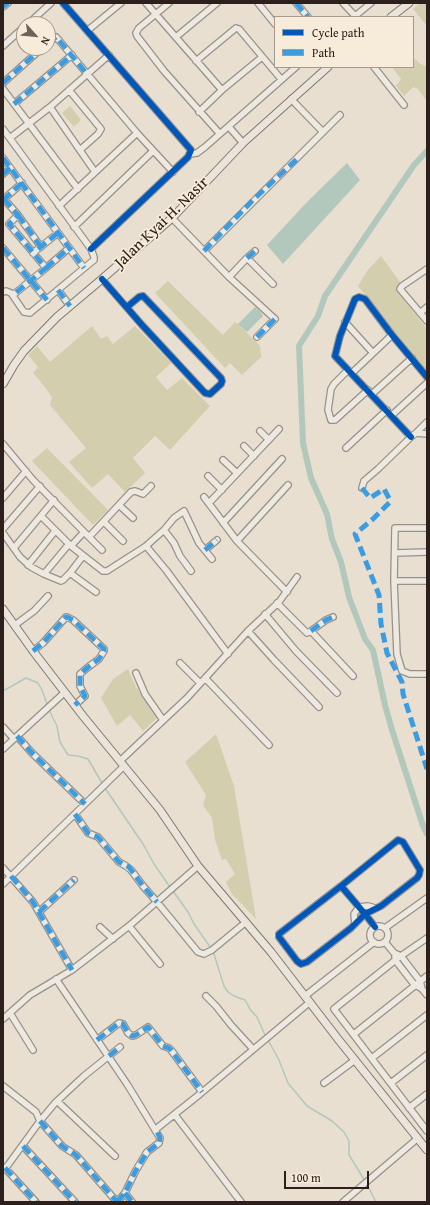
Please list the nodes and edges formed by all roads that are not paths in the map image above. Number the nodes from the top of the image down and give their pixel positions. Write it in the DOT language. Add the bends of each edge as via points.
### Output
graph roads {
  1 [pos="8,3"];
  2 [pos="52,3"];
  3 [pos="63,3"];
  4 [pos="121,3"];
  5 [pos="146,3"];
  6 [pos="169,3"];
  7 [pos="217,3"];
  8 [pos="258,3"];
  9 [pos="296,3"];
  10 [pos="344,3"];
  11 [pos="371,3"];
  12 [pos="409,3"];
  13 [pos="3,7"];
  14 [pos="156,14"];
  15 [pos="37,16"];
  16 [pos="307,16"];
  17 [pos="354,16"];
  18 [pos="356,16"];
  19 [pos="392,16"];
  20 [pos="274,23"];
  21 [pos="87,31"];
  22 [pos="16,34"];
  23 [pos="56,37"];
  24 [pos="176,37"];
  25 [pos="3,46"];
  26 [pos="72,55"];
  27 [pos="109,55"];
  28 [pos="33,56"];
  29 [pos="262,57"];
  30 [pos="196,61"];
  31 [pos="295,68"];
  32 [pos="327,68"];
  33 [pos="375,68"];
  34 [pos="88,74"];
  35 [pos="281,79"];
  36 [pos="3,83"];
  37 [pos="3,89"];
  38 [pos="69,90"];
  39 [pos="222,90"];
  40 [pos="291,100"];
  41 [pos="14,104"];
  42 [pos="404,105"];
  43 [pos="50,107"];
  44 [pos="199,112"];
  45 [pos="340,115"];
  46 [pos="29,123"];
  47 [pos="229,127"];
  48 [pos="3,129"];
  49 [pos="323,132"];
  50 [pos="137,133"];
  51 [pos="220,134"];
  52 [pos="10,138"];
  53 [pos="243,143"];
  54 [pos="80,150"];
  55 [pos="153,152"];
  56 [pos="190,154"];
  57 [pos="3,158"];
  58 [pos="10,168"];
  59 [pos="95,172"];
  60 [pos="173,172"];
  61 [pos="3,174"];
  62 [pos="22,183"];
  63 [pos="78,189"];
  64 [pos="4,199"];
  65 [pos="59,206"];
  66 [pos="18,215"];
  67 [pos="172,218"];
  68 [pos="74,227"];
  69 [pos="58,233"];
  70 [pos="41,247"];
  71 [pos="3,248"];
  72 [pos="69,248"];
  73 [pos="91,249"];
  74 [pos="204,251"];
  75 [pos="254,251"];
  76 [pos="33,253"];
  77 [pos="247,258"];
  78 [pos="46,268"];
  79 [pos="84,268"];
  80 [pos="427,269"];
  81 [pos="229,277"];
  82 [pos="30,280"];
  83 [pos="102,280"];
  84 [pos="273,284"];
  85 [pos="4,289"];
  86 [pos="58,290"];
  87 [pos="13,295"];
  88 [pos="47,300"];
  89 [pos="67,302"];
  90 [pos="427,307"];
  91 [pos="127,308"];
  92 [pos="420,313"];
  93 [pos="427,321"];
  94 [pos="345,322"];
  95 [pos="392,335"];
  96 [pos="257,337"];
  97 [pos="373,353"];
  98 [pos="412,358"];
  99 [pos="350,371"];
  100 [pos="427,377"];
  101 [pos="427,383"];
  102 [pos="3,384"];
  103 [pos="370,392"];
  104 [pos="386,410"];
  105 [pos="392,415"];
  106 [pos="427,422"];
  107 [pos="260,430"];
  108 [pos="279,430"];
  109 [pos="416,433"];
  110 [pos="427,434"];
  111 [pos="411,437"];
  112 [pos="269,440"];
  113 [pos="3,444"];
  114 [pos="244,446"];
  115 [pos="346,448"];
  116 [pos="254,456"];
  117 [pos="282,459"];
  118 [pos="223,460"];
  119 [pos="26,471"];
  120 [pos="237,473"];
  121 [pos="208,476"];
  122 [pos="288,485"];
  123 [pos="40,486"];
  124 [pos="151,486"];
  125 [pos="362,488"];
  126 [pos="222,490"];
  127 [pos="204,497"];
  128 [pos="3,498"];
  129 [pos="54,500"];
  130 [pos="209,503"];
  131 [pos="119,505"];
  132 [pos="41,516"];
  133 [pos="133,518"];
  134 [pos="104,522"];
  135 [pos="223,523"];
  136 [pos="427,528"];
  137 [pos="3,529"];
  138 [pos="55,530"];
  139 [pos="164,530"];
  140 [pos="84,532"];
  141 [pos="3,533"];
  142 [pos="89,537"];
  143 [pos="217,540"];
  144 [pos="123,541"];
  145 [pos="237,541"];
  146 [pos="70,545"];
  147 [pos="146,546"];
  148 [pos="14,548"];
  149 [pos="102,550"];
  150 [pos="205,550"];
  151 [pos="427,552"];
  152 [pos="395,553"];
  153 [pos="83,556"];
  154 [pos="212,559"];
  155 [pos="28,565"];
  156 [pos="191,571"];
  157 [pos="70,573"];
  158 [pos="44,574"];
  159 [pos="297,577"];
  160 [pos="394,581"];
  161 [pos="427,581"];
  162 [pos="96,592"];
  163 [pos="287,592"];
  164 [pos="48,596"];
  165 [pos="277,603"];
  166 [pos="3,609"];
  167 [pos="265,614"];
  168 [pos="333,617"];
  169 [pos="14,625"];
  170 [pos="311,630"];
  171 [pos="248,631"];
  172 [pos="33,651"];
  173 [pos="228,654"];
  174 [pos="180,663"];
  175 [pos="136,673"];
  176 [pos="427,674"];
  177 [pos="353,676"];
  178 [pos="205,678"];
  179 [pos="200,683"];
  180 [pos="65,692"];
  181 [pos="337,693"];
  182 [pos="75,705"];
  183 [pos="319,707"];
  184 [pos="163,720"];
  185 [pos="3,727"];
  186 [pos="16,737"];
  187 [pos="269,745"];
  188 [pos="3,750"];
  189 [pos="122,763"];
  190 [pos="85,804"];
  191 [pos="75,814"];
  192 [pos="198,866"];
  193 [pos="3,868"];
  194 [pos="11,876"];
  195 [pos="74,880"];
  196 [pos="3,884"];
  197 [pos="341,886"];
  198 [pos="427,898"];
  199 [pos="157,902"];
  200 [pos="359,907"];
  201 [pos="375,908"];
  202 [pos="39,912"];
  203 [pos="364,914"];
  204 [pos="246,922"];
  205 [pos="355,924"];
  206 [pos="129,926"];
  207 [pos="100,927"];
  208 [pos="375,927"];
  209 [pos="385,928"];
  210 [pos="427,938"];
  211 [pos="113,939"];
  212 [pos="374,942"];
  213 [pos="385,942"];
  214 [pos="394,953"];
  215 [pos="401,956"];
  216 [pos="396,960"];
  217 [pos="160,964"];
  218 [pos="72,970"];
  219 [pos="427,976"];
  220 [pos="56,979"];
  221 [pos="420,981"];
  222 [pos="415,986"];
  223 [pos="422,989"];
  224 [pos="427,995"];
  225 [pos="206,996"];
  226 [pos="308,999"];
  227 [pos="10,1013"];
  228 [pos="427,1015"];
  229 [pos="3,1019"];
  230 [pos="354,1034"];
  231 [pos="97,1040"];
  232 [pos="120,1047"];
  233 [pos="253,1049"];
  234 [pos="33,1050"];
  235 [pos="427,1055"];
  236 [pos="109,1056"];
  237 [pos="372,1058"];
  238 [pos="355,1060"];
  239 [pos="324,1083"];
  240 [pos="391,1083"];
  241 [pos="3,1086"];
  242 [pos="202,1092"];
  243 [pos="427,1094"];
  244 [pos="57,1101"];
  245 [pos="409,1108"];
  246 [pos="175,1115"];
  247 [pos="40,1121"];
  248 [pos="156,1129"];
  249 [pos="427,1131"];
  250 [pos="418,1138"];
  251 [pos="23,1146"];
  252 [pos="427,1150"];
  253 [pos="115,1156"];
  254 [pos="4,1169"];
  255 [pos="125,1193"];
  256 [pos="36,1202"];
  257 [pos="75,1202"];
  258 [pos="117,1202"];
  259 [pos="132,1202"];
  260 [pos="241,1202"];
  261 [pos="343,1202"];
  1 -- 13 [label="street"];
  2 -- 15 [label="street"];
  3 -- 21 [label="street"];
  4 -- 21 [label="street"];
  5 -- 14 [label="street"];
  6 -- 14 [label="street"];
  7 -- 24 [label="street"];
  8 -- 20 [label="street"];
  9 -- 16 [label="street"];
  10 -- 17 [label="street"];
  11 -- 18 [label="street"];
  12 -- 19 [label="main road"];
  14 -- 24 [label="street"];
  14 -- 44 [label="street" via="137,30 138,39"];
  21 -- 27 [label="street"];
  22 -- 25 [label="street"];
  23 -- 26 [label="street"];
  24 -- 30 [label="street"];
  26 -- 34 [label="street"];
  26 -- 41 [label="street"];
  27 -- 34 [label="street"];
  27 -- 56 [label="street" via="189,148"];
  28 -- 36 [label="street"];
  29 -- 30 [label="street" via="236,28"];
  29 -- 35 [label="street"];
  29 -- 39 [label="street"];
  30 -- 39 [label="street"];
  31 -- 35 [label="street"];
  32 -- 40 [label="main road, Jalan Kyai H. Nasir"];
  33 -- 42 [label="street"];
  34 -- 38 [label="street"];
  34 -- 50 [label="street"];
  35 -- 47 [label="street"];
  37 -- 41 [label="street"];
  38 -- 43 [label="street"];
  38 -- 54 [label="street" via="101,129"];
  39 -- 44 [label="street"];
  40 -- 49 [label="street"];
  40 -- 53 [label="main road, Jalan Kyai H. Nasir"];
  41 -- 46 [label="street"];
  43 -- 46 [label="street"];
  43 -- 54 [label="street"];
  44 -- 51 [label="street"];
  45 -- 49 [label="street"];
  46 -- 52 [label="street"];
  46 -- 63 [label="street"];
  47 -- 51 [label="street"];
  47 -- 53 [label="street"];
  48 -- 52 [label="street"];
  49 -- 74 [label="street"];
  50 -- 55 [label="street"];
  50 -- 59 [label="street"];
  51 -- 56 [label="street" via="200,150"];
  52 -- 65 [label="street"];
  53 -- 67 [label="main road, Jalan Kyai H. Nasir"];
  54 -- 59 [label="street"];
  55 -- 60 [label="street"];
  55 -- 68 [label="street"];
  56 -- 60 [label="street"];
  57 -- 58 [label="street"];
  58 -- 61 [label="street"];
  58 -- 62 [label="street"];
  59 -- 63 [label="street"];
  60 -- 73 [label="street"];
  62 -- 64 [label="street"];
  62 -- 69 [label="street"];
  63 -- 65 [label="street"];
  64 -- 66 [label="street"];
  65 -- 68 [label="street"];
  66 -- 70 [label="street"];
  66 -- 76 [label="street" via="9,224"];
  67 -- 74 [label="street"];
  67 -- 83 [label="main road, Jalan Kyai H. Nasir"];
  68 -- 73 [label="street"];
  69 -- 70 [label="street"];
  69 -- 72 [label="street"];
  70 -- 76 [label="street"];
  71 -- 82 [label="street"];
  72 -- 78 [label="street"];
  72 -- 79 [label="street"];
  73 -- 79 [label="street" via="94,258"];
  74 -- 81 [label="street"];
  75 -- 77 [label="street"];
  76 -- 78 [label="street"];
  77 -- 81 [label="street"];
  77 -- 84 [label="street"];
  78 -- 82 [label="street"];
  79 -- 86 [label="street"];
  80 -- 92 [label="street" via="400,289"];
  81 -- 96 [label="street" via="275,319"];
  82 -- 87 [label="street"];
  82 -- 88 [label="street"];
  83 -- 89 [label="main road, Jalan Kyai H. Nasir"];
  83 -- 91 [label="street"];
  85 -- 87 [label="street"];
  86 -- 88 [label="street"];
  86 -- 89 [label="street"];
  87 -- 88 [label="street" via="28,314"];
  89 -- 102 [label="main road, Jalan Kyai H. Nasir" via="57,317 24,351"];
  90 -- 92 [label="street"];
  91 -- 91 [label="street" via="205,393 210,394 221,384 221,378 143,296"];
  92 -- 93 [label="street"];
  94 -- 95 [label="street" via="355,299 363,297"];
  94 -- 97 [label="street"];
  94 -- 99 [label="street" via="335,354"];
  95 -- 97 [label="street"];
  95 -- 98 [label="street"];
  97 -- 99 [label="street"];
  98 -- 100 [label="street"];
  98 -- 103 [label="street"];
  99 -- 103 [label="street"];
  99 -- 103 [label="street" via="331,389 328,410 331,420 335,420"];
  101 -- 105 [label="street"];
  103 -- 104 [label="street"];
  104 -- 105 [label="street"];
  104 -- 115 [label="street"];
  105 -- 111 [label="street"];
  106 -- 109 [label="street"];
  107 -- 112 [label="street"];
  108 -- 112 [label="street"];
  109 -- 110 [label="street"];
  109 -- 111 [label="street"];
  111 -- 125 [label="street" via="364,481"];
  112 -- 116 [label="street"];
  113 -- 119 [label="street"];
  114 -- 116 [label="street"];
  116 -- 120 [label="street"];
  117 -- 135 [label="street"];
  118 -- 120 [label="street"];
  119 -- 123 [label="street"];
  119 -- 128 [label="street"];
  120 -- 126 [label="street"];
  121 -- 126 [label="street"];
  122 -- 145 [label="street"];
  123 -- 129 [label="street"];
  123 -- 137 [label="street"];
  124 -- 131 [label="street" via="143,494 131,492"];
  126 -- 130 [label="street"];
  127 -- 130 [label="street"];
  129 -- 132 [label="street"];
  129 -- 140 [label="street"];
  130 -- 135 [label="street"];
  131 -- 133 [label="street"];
  131 -- 134 [label="street"];
  132 -- 138 [label="street"];
  132 -- 148 [label="street"];
  134 -- 142 [label="street"];
  134 -- 144 [label="street"];
  135 -- 145 [label="street"];
  136 -- 152 [label="street" via="395,528"];
  138 -- 146 [label="street"];
  138 -- 155 [label="street"];
  139 -- 147 [label="street"];
  139 -- 150 [label="street" via="184,511"];
  139 -- 156 [label="street"];
  140 -- 142 [label="street"];
  140 -- 146 [label="street"];
  141 -- 148 [label="street"];
  142 -- 149 [label="street"];
  143 -- 150 [label="street"];
  145 -- 163 [label="street"];
  146 -- 153 [label="street"];
  146 -- 158 [label="street"];
  147 -- 153 [label="street" via="106,571"];
  147 -- 173 [label="street"];
  148 -- 155 [label="street"];
  150 -- 154 [label="street"];
  151 -- 152 [label="street"];
  152 -- 160 [label="street"];
  153 -- 157 [label="street"];
  155 -- 158 [label="street"];
  157 -- 158 [label="street" via="61,581"];
  157 -- 162 [label="street"];
  159 -- 163 [label="street"];
  160 -- 161 [label="street"];
  160 -- 176 [label="street" via="397,654 402,671 410,674"];
  163 -- 165 [label="street"];
  164 -- 169 [label="street" via="34,611"];
  165 -- 167 [label="street"];
  165 -- 170 [label="street" via="307,633"];
  166 -- 169 [label="main road"];
  167 -- 171 [label="street"];
  167 -- 181 [label="street" via="296,651"];
  168 -- 170 [label="street"];
  169 -- 172 [label="main road"];
  170 -- 177 [label="street"];
  171 -- 173 [label="street"];
  171 -- 183 [label="street"];
  172 -- 180 [label="main road"];
  172 -- 182 [label="street" via="66,617 74,620 104,648 99,659 80,674 80,686 85,696"];
  173 -- 178 [label="street"];
  174 -- 179 [label="street"];
  175 -- 184 [label="street" via="145,694"];
  178 -- 179 [label="street"];
  178 -- 187 [label="street"];
  179 -- 184 [label="street"];
  180 -- 182 [label="main road"];
  180 -- 186 [label="street"];
  182 -- 189 [label="main road"];
  184 -- 189 [label="street"];
  185 -- 186 [label="street"];
  186 -- 188 [label="street"];
  186 -- 190 [label="street"];
  189 -- 190 [label="street"];
  189 -- 192 [label="main road" via="160,810"];
  190 -- 191 [label="street"];
  191 -- 194 [label="street"];
  191 -- 199 [label="street" via="88,834 98,837 119,862 129,867"];
  192 -- 199 [label="street"];
  192 -- 204 [label="main road"];
  193 -- 194 [label="street"];
  194 -- 196 [label="street"];
  194 -- 202 [label="street"];
  195 -- 202 [label="street"];
  197 -- 200 [label="street"];
  197 -- 201 [label="street" via="396,841 402,841 420,870 419,875"];
  197 -- 205 [label="street" via="284,929 279,936 302,964"];
  198 -- 209 [label="street"];
  199 -- 204 [label="street" via="196,950 204,954"];
  199 -- 206 [label="street"];
  200 -- 201 [label="street"];
  200 -- 203 [label="street"];
  200 -- 205 [label="street" via="354,914"];
  201 -- 203 [label="street"];
  202 -- 218 [label="street"];
  203 -- 205 [label="street"];
  203 -- 208 [label="street"];
  204 -- 226 [label="main road"];
  206 -- 211 [label="street"];
  206 -- 217 [label="street"];
  207 -- 211 [label="street"];
  208 -- 209 [label="street"];
  208 -- 212 [label="street" via="371,932"];
  209 -- 213 [label="street" via="388,935"];
  210 -- 215 [label="street"];
  211 -- 218 [label="street"];
  212 -- 213 [label="street"];
  212 -- 226 [label="street"];
  213 -- 214 [label="street"];
  214 -- 215 [label="street"];
  214 -- 216 [label="street"];
  215 -- 216 [label="street"];
  215 -- 221 [label="street"];
  216 -- 222 [label="street"];
  216 -- 230 [label="street" via="334,1010"];
  218 -- 220 [label="street"];
  219 -- 221 [label="street"];
  220 -- 227 [label="street" via="30,995"];
  220 -- 231 [label="street"];
  221 -- 222 [label="street"];
  221 -- 223 [label="street"];
  222 -- 223 [label="street"];
  222 -- 230 [label="street"];
  223 -- 224 [label="street"];
  225 -- 233 [label="street"];
  226 -- 233 [label="street"];
  226 -- 238 [label="main road"];
  227 -- 229 [label="street"];
  227 -- 234 [label="street"];
  228 -- 237 [label="street"];
  230 -- 237 [label="street"];
  231 -- 236 [label="street"];
  231 -- 242 [label="street" via="119,1023 123,1024 132,1036 148,1027 163,1046 171,1050"];
  232 -- 236 [label="street"];
  233 -- 242 [label="street"];
  235 -- 240 [label="street"];
  236 -- 244 [label="street"];
  236 -- 248 [label="street"];
  237 -- 240 [label="street"];
  238 -- 239 [label="street"];
  238 -- 250 [label="main road"];
  240 -- 245 [label="street"];
  241 -- 247 [label="street" via="36,1112"];
  242 -- 246 [label="street"];
  243 -- 245 [label="street"];
  244 -- 247 [label="street"];
  244 -- 253 [label="street"];
  245 -- 249 [label="street"];
  246 -- 248 [label="street"];
  246 -- 260 [label="street"];
  247 -- 251 [label="street"];
  247 -- 258 [label="street"];
  248 -- 255 [label="street" via="160,1140 147,1152"];
  250 -- 252 [label="main road"];
  250 -- 261 [label="street"];
  251 -- 254 [label="street"];
  251 -- 257 [label="street"];
  254 -- 256 [label="street"];
  255 -- 258 [label="street"];
  255 -- 259 [label="street"];
}
